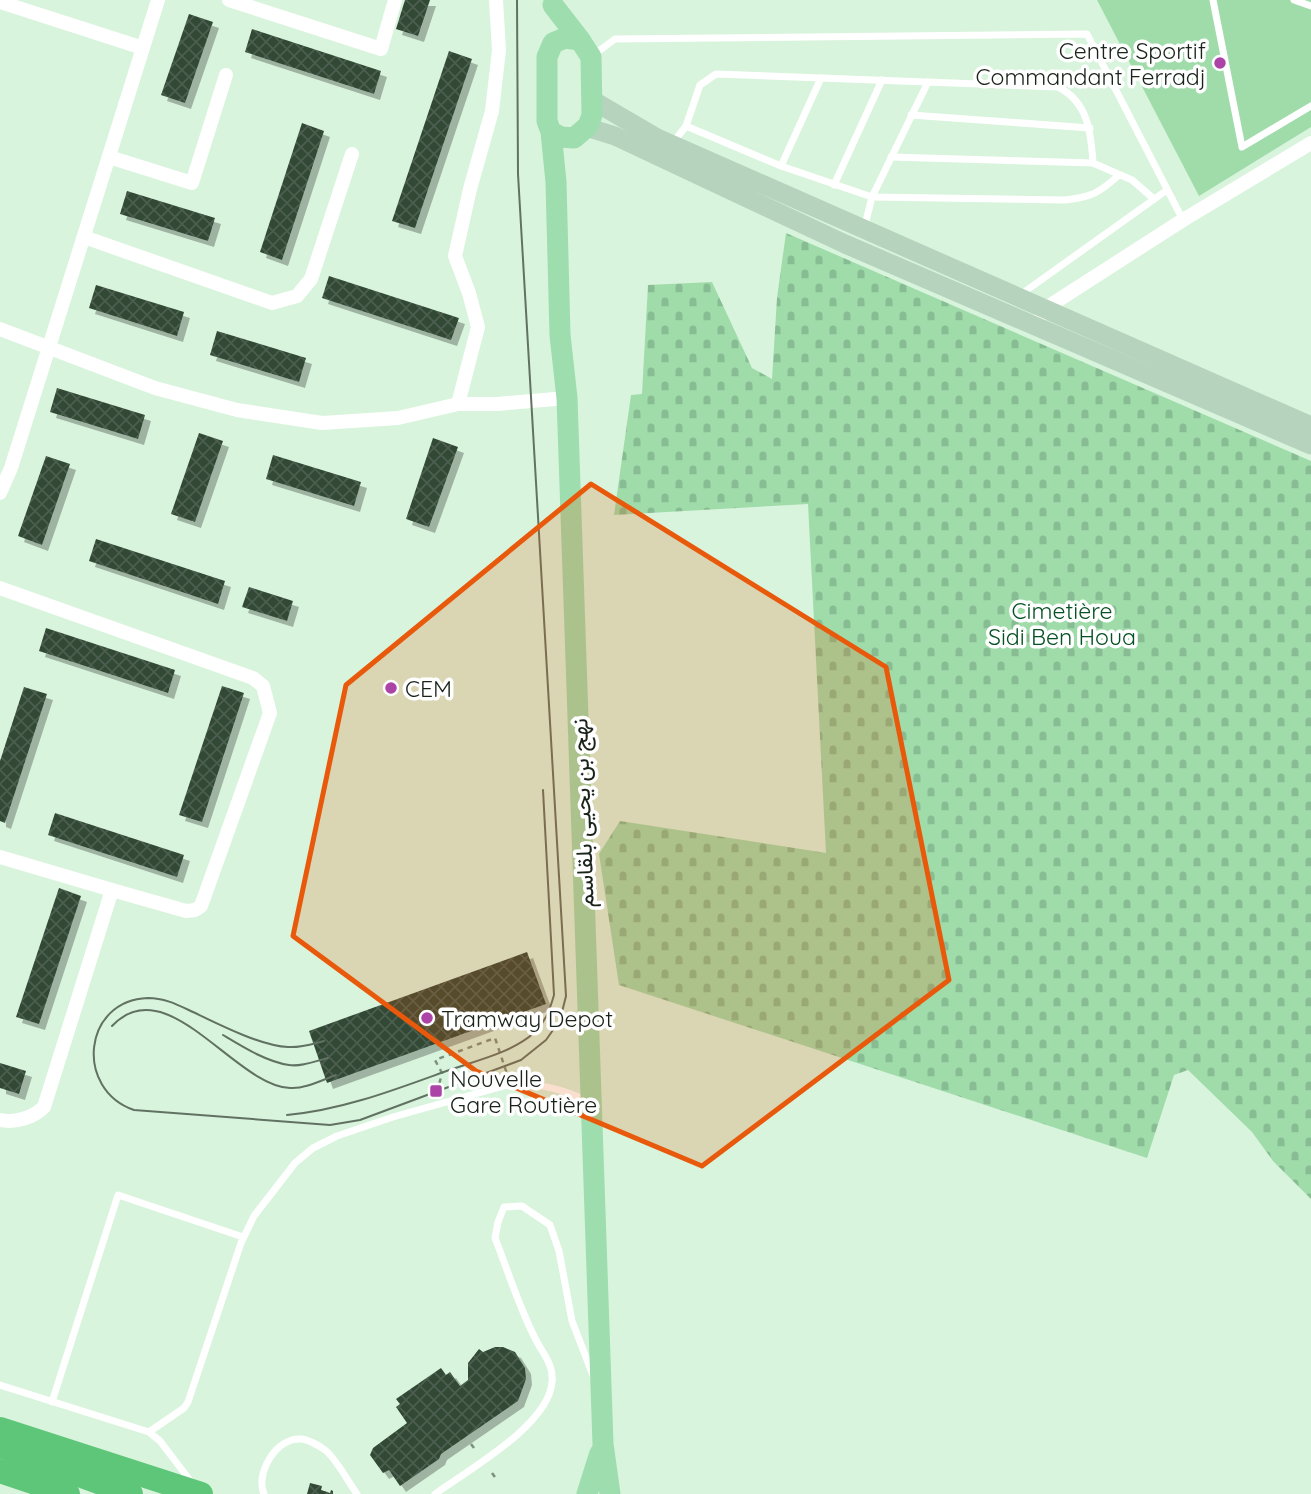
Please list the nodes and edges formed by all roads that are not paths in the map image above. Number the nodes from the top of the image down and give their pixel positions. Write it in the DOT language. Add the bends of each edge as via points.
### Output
graph roads {
  1 [pos="158,0"];
  2 [pos="229,0"];
  3 [pos="395,0"];
  4 [pos="496,0"];
  5 [pos="1213,0"];
  6 [pos="1294,0"];
  7 [pos="0,2"];
  8 [pos="553,3"];
  9 [pos="1311,6"];
  10 [pos="553,43"];
  11 [pos="143,48"];
  12 [pos="585,49"];
  13 [pos="226,75"];
  14 [pos="821,78"];
  15 [pos="882,80"];
  16 [pos="928,82"];
  17 [pos="592,100"];
  18 [pos="1311,106"];
  19 [pos="911,115"];
  20 [pos="686,126"];
  21 [pos="1090,128"];
  22 [pos="551,132"];
  23 [pos="580,132"];
  24 [pos="1311,143"];
  25 [pos="672,145"];
  26 [pos="352,154"];
  27 [pos="109,157"];
  28 [pos="891,157"];
  29 [pos="1093,163"];
  30 [pos="780,166"];
  31 [pos="1119,175"];
  32 [pos="556,181"];
  33 [pos="834,185"];
  34 [pos="1167,190"];
  35 [pos="872,197"];
  36 [pos="1154,198"];
  37 [pos="1183,220"];
  38 [pos="870,233"];
  39 [pos="84,237"];
  40 [pos="1018,297"];
  41 [pos="1046,308"];
  42 [pos="1006,313"];
  43 [pos="1033,325"];
  44 [pos="0,330"];
  45 [pos="50,347"];
  46 [pos="567,398"];
  47 [pos="458,404"];
  48 [pos="1311,426"];
  49 [pos="1311,445"];
  50 [pos="0,494"];
  51 [pos="0,588"];
  52 [pos="0,857"];
  53 [pos="112,890"];
  54 [pos="592,1104"];
  55 [pos="0,1120"];
  56 [pos="243,1237"];
  57 [pos="0,1385"];
  58 [pos="603,1398"];
  59 [pos="52,1402"];
  60 [pos="0,1429"];
  61 [pos="149,1432"];
  62 [pos="603,1444"];
  63 [pos="0,1446"];
  64 [pos="0,1471"];
  65 [pos="0,1485"];
  66 [pos="25,1494"];
  67 [pos="68,1494"];
  68 [pos="131,1494"];
  69 [pos="200,1494"];
  70 [pos="264,1494"];
  71 [pos="357,1494"];
  72 [pos="435,1494"];
  73 [pos="587,1494"];
  74 [pos="610,1494"];
  1 -- 11 [label="street"];
  2 -- 3 [label="street" via="381,49"];
  4 -- 47 [label="street" via="499,50 492,111 455,256 478,327"];
  5 -- 18 [label="lane" via="1242,146"];
  6 -- 9 [label="lane"];
  7 -- 11 [label="street"];
  8 -- 10 [label="main road"];
  8 -- 12 [label="main road"];
  10 -- 12 [label="main road" via="565,38"];
  10 -- 22 [label="main road, نهج بن يحيى بلقاسم" via="547,57"];
  11 -- 27 [label="street"];
  12 -- 17 [label="main road, نهج بن يحيى بلقاسم"];
  12 -- 34 [label="lane" via="615,39 1087,34"];
  13 -- 27 [label="street" via="192,183"];
  14 -- 15 [label="lane"];
  14 -- 20 [label="lane" via="716,74 700,85"];
  14 -- 30 [label="lane"];
  15 -- 16 [label="lane"];
  15 -- 33 [label="lane"];
  16 -- 19 [label="lane"];
  16 -- 21 [label="lane" via="1058,87 1079,102"];
  17 -- 23 [label="main road, نهج بن يحيى بلقاسم" via="592,115"];
  17 -- 25 [label="main road"];
  19 -- 21 [label="lane"];
  19 -- 28 [label="lane"];
  20 -- 25 [label="lane"];
  20 -- 30 [label="lane"];
  21 -- 29 [label="lane"];
  22 -- 23 [label="main road" via="561,136"];
  22 -- 32 [label="main road, نهج بن يحيى بلقاسم"];
  23 -- 32 [label="main road, نهج بن يحيى بلقاسم"];
  23 -- 42 [label="main road" via="615,136 845,244"];
  24 -- 37 [label="street"];
  25 -- 38 [label="main road"];
  26 -- 39 [label="street" via="311,279 297,296 272,303"];
  27 -- 39 [label="street"];
  28 -- 29 [label="lane"];
  28 -- 35 [label="lane"];
  29 -- 31 [label="lane"];
  30 -- 33 [label="lane"];
  31 -- 35 [label="lane" via="1088,198"];
  31 -- 36 [label="lane"];
  32 -- 46 [label="main road, نهج بن يحيى بلقاسم" via="560,335"];
  33 -- 35 [label="lane"];
  34 -- 36 [label="lane"];
  34 -- 37 [label="lane"];
  35 -- 38 [label="lane" via="866,221"];
  36 -- 40 [label="lane"];
  37 -- 41 [label="street"];
  38 -- 40 [label="main road"];
  39 -- 45 [label="street"];
  40 -- 41 [label="main road"];
  40 -- 42 [label="lane"];
  41 -- 43 [label="street"];
  41 -- 48 [label="main road"];
  42 -- 43 [label="main road"];
  43 -- 49 [label="main road"];
  44 -- 45 [label="street"];
  45 -- 47 [label="street" via="155,388 237,410 321,423 398,418"];
  45 -- 50 [label="street"];
  46 -- 47 [label="street"];
  46 -- 54 [label="main road, نهج بن يحيى بلقاسم"];
  51 -- 53 [label="street" via="253,678 262,686 270,713 201,906 186,911"];
  52 -- 53 [label="street"];
  53 -- 55 [label="street" via="44,1107 16,1122"];
  54 -- 56 [label="lane" via="558,1088 510,1084 337,1136 295,1163"];
  54 -- 58 [label="main road, نهج بن يحيى بلقاسم"];
  56 -- 59 [label="lane" via="118,1195"];
  56 -- 61 [label="lane" via="192,1394 184,1408"];
  57 -- 59 [label="lane"];
  58 -- 62 [label="main road, نهج بن يحيى بلقاسم"];
  58 -- 72 [label="lane" via="572,1321 550,1225 522,1206 504,1207 495,1238 535,1338 549,1360 550,1395 529,1426"];
  59 -- 61 [label="lane"];
  60 -- 69 [label="highway"];
  61 -- 69 [label="lane"];
  62 -- 73 [label="main road, نهج بن يحيى بلقاسم"];
  62 -- 74 [label="main road, نهج بن يحيى بلقاسم"];
  63 -- 68 [label="highway"];
  64 -- 67 [label="highway"];
  65 -- 66 [label="highway"];
  70 -- 71 [label="lane" via="261,1476 271,1458 283,1443 301,1439 328,1451"];
}
